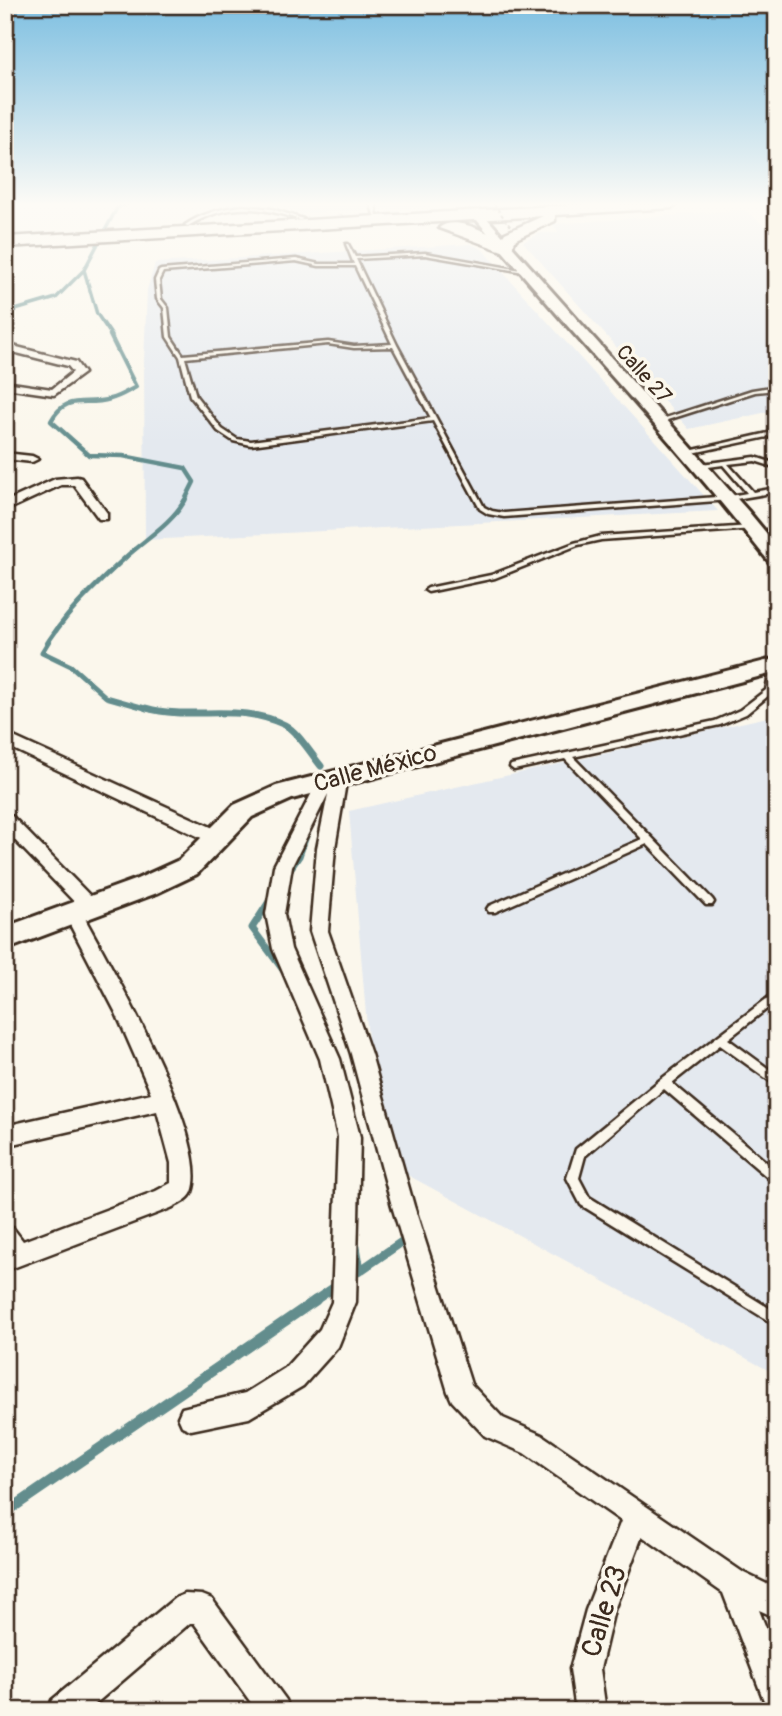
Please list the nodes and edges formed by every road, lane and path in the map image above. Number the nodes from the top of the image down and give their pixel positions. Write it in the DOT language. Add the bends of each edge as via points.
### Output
graph roads {
  1 [pos="157,284"];
  2 [pos="365,284"];
  3 [pos="536,284"];
  4 [pos="395,345"];
  5 [pos="5,347"];
  6 [pos="182,357"];
  7 [pos="5,385"];
  8 [pos="777,388"];
  9 [pos="434,419"];
  10 [pos="659,421"];
  11 [pos="777,433"];
  12 [pos="688,452"];
  13 [pos="5,456"];
  14 [pos="32,459"];
  15 [pos="724,463"];
  16 [pos="701,466"];
  17 [pos="777,466"];
  18 [pos="777,490"];
  19 [pos="751,494"];
  20 [pos="730,498"];
  21 [pos="5,507"];
  22 [pos="103,516"];
  23 [pos="753,528"];
  24 [pos="777,559"];
  25 [pos="428,590"];
  26 [pos="775,665"];
  27 [pos="5,738"];
  28 [pos="567,756"];
  29 [pos="514,767"];
  30 [pos="328,780"];
  31 [pos="5,819"];
  32 [pos="216,837"];
  33 [pos="648,840"];
  34 [pos="709,902"];
  35 [pos="492,909"];
  36 [pos="82,911"];
  37 [pos="5,939"];
  38 [pos="777,995"];
  39 [pos="720,1040"];
  40 [pos="777,1081"];
  41 [pos="664,1083"];
  42 [pos="163,1100"];
  43 [pos="5,1136"];
  44 [pos="777,1178"];
  45 [pos="9,1250"];
  46 [pos="777,1320"];
  47 [pos="191,1417"];
  48 [pos="637,1514"];
  49 [pos="734,1583"];
  50 [pos="777,1604"];
  51 [pos="777,1695"];
  52 [pos="62,1711"];
  53 [pos="275,1711"];
  54 [pos="591,1711"];
  1 -- 6 [label="lane" via="169,337"];
  2 -- 4 [label="lane"];
  3 -- 10 [label="street, Calle 27"];
  4 -- 6 [label="lane" via="328,343"];
  4 -- 9 [label="lane"];
  5 -- 7 [label="street" via="72,364 79,373 54,392"];
  6 -- 9 [label="lane" via="193,396 220,430 235,440 251,443"];
  8 -- 10 [label="lane"];
  9 -- 20 [label="lane" via="482,508 490,513"];
  10 -- 12 [label="street, Calle 27"];
  11 -- 12 [label="lane"];
  12 -- 16 [label="street, Calle 27"];
  13 -- 14 [label="street"];
  15 -- 16 [label="lane"];
  15 -- 17 [label="lane" via="755,459"];
  15 -- 19 [label="lane"];
  16 -- 20 [label="street, Calle 27"];
  18 -- 19 [label="lane"];
  19 -- 20 [label="lane"];
  20 -- 23 [label="street, Calle 27"];
  21 -- 22 [label="street" via="59,482 77,481"];
  23 -- 24 [label="street, Calle 27"];
  23 -- 25 [label="lane" via="601,538 493,577"];
  26 -- 28 [label="lane" via="770,691 743,712 717,723"];
  26 -- 30 [label="street, Calle México"];
  27 -- 32 [label="street"];
  28 -- 29 [label="lane"];
  28 -- 33 [label="lane"];
  30 -- 32 [label="street, Calle México" via="243,811"];
  30 -- 47 [label="street" via="284,866 275,914 282,949 330,1059 349,1137 344,1302 328,1338 294,1377 249,1405"];
  30 -- 48 [label="street" via="319,931 361,1054 461,1392 494,1427 533,1444"];
  31 -- 36 [label="street"];
  32 -- 36 [label="street, Calle México" via="188,866"];
  33 -- 34 [label="lane"];
  33 -- 35 [label="lane"];
  36 -- 37 [label="street, Calle México"];
  36 -- 42 [label="street"];
  38 -- 39 [label="lane"];
  39 -- 40 [label="lane"];
  39 -- 41 [label="lane"];
  41 -- 44 [label="lane"];
  41 -- 46 [label="lane" via="580,1153 573,1178 584,1201"];
  42 -- 43 [label="street"];
  42 -- 45 [label="street" via="186,1171 182,1189 163,1200"];
  48 -- 49 [label="street"];
  48 -- 54 [label="street, Calle 23" via="600,1610 585,1669"];
  49 -- 50 [label="street"];
  49 -- 51 [label="street"];
  52 -- 53 [label="street" via="185,1608 194,1606 202,1609"];
}
